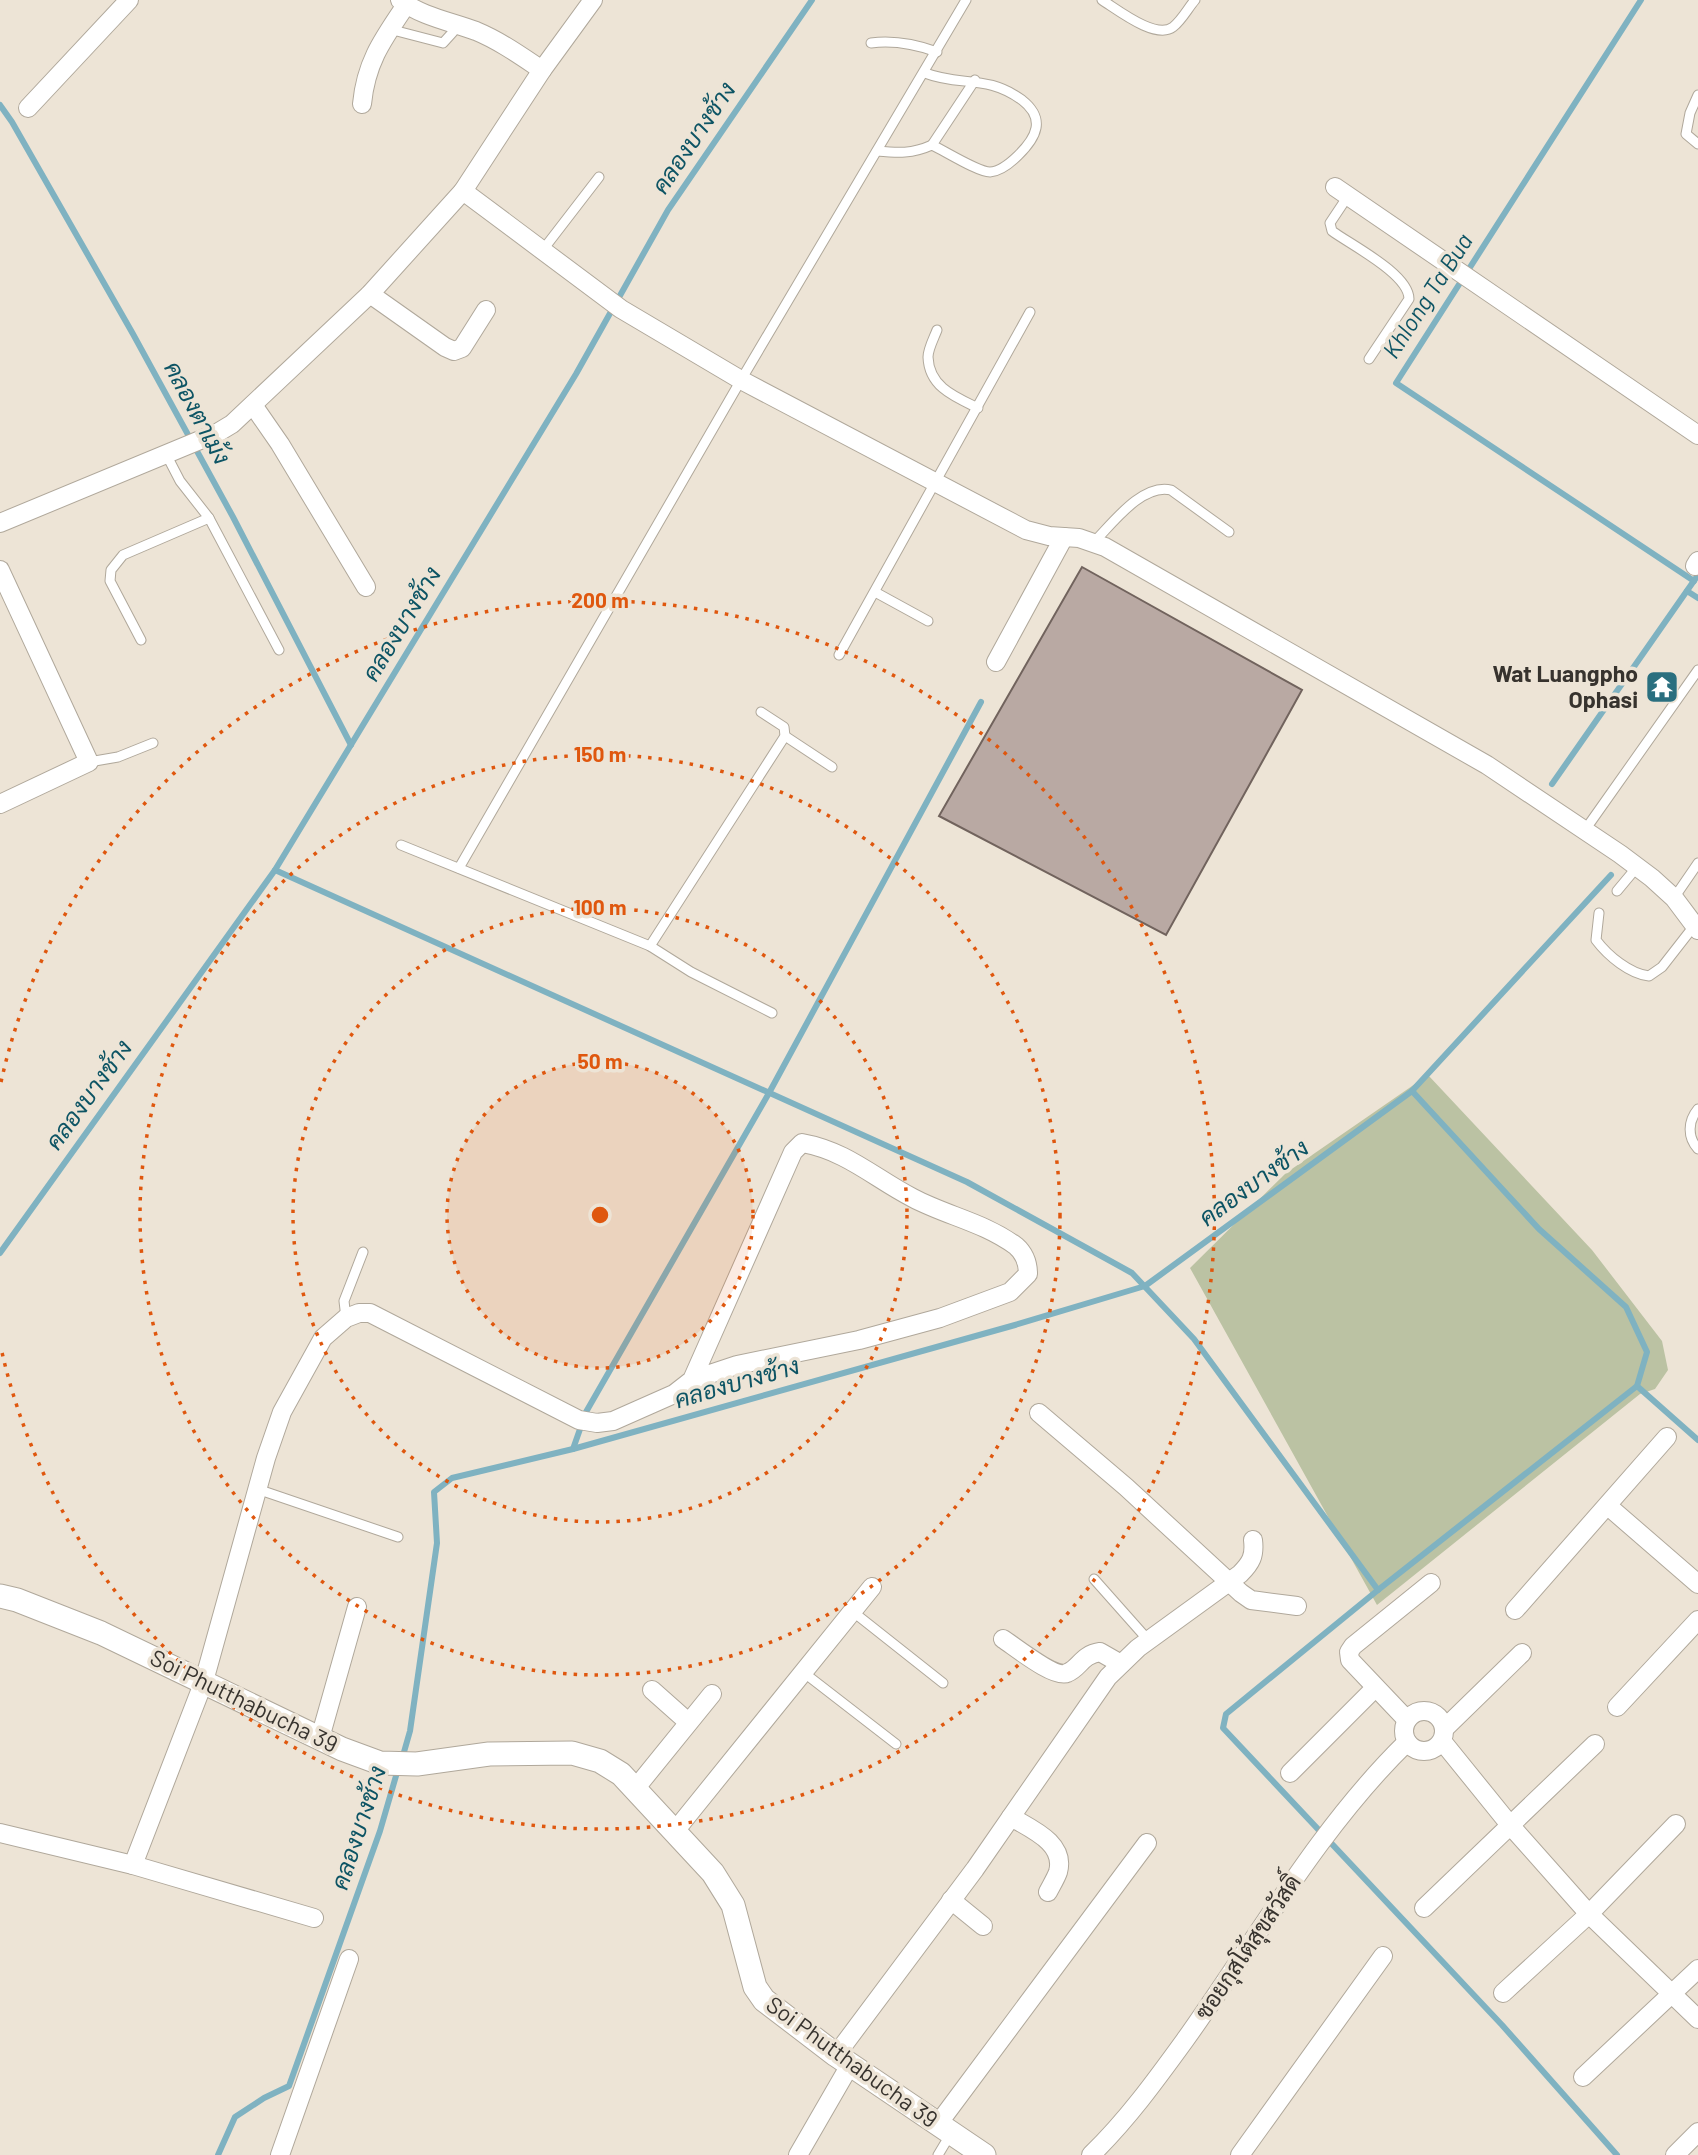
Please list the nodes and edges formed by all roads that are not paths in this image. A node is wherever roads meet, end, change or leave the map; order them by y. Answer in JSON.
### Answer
{"nodes":[{"id":1,"x":129,"y":0,"type":"edge"},
{"id":2,"x":593,"y":0,"type":"edge"},
{"id":3,"x":966,"y":0,"type":"edge"},
{"id":4,"x":1102,"y":0,"type":"edge"},
{"id":5,"x":1195,"y":0,"type":"edge"},
{"id":6,"x":403,"y":2,"type":"edge"},
{"id":7,"x":453,"y":24,"type":"junction"},
{"id":8,"x":389,"y":30,"type":"junction"},
{"id":9,"x":871,"y":43,"type":"dead end"},
{"id":10,"x":937,"y":51,"type":"junction"},
{"id":11,"x":542,"y":71,"type":"junction"},
{"id":12,"x":925,"y":73,"type":"junction"},
{"id":13,"x":975,"y":80,"type":"junction"},
{"id":14,"x":1698,"y":95,"type":"edge"},
{"id":15,"x":362,"y":104,"type":"dead end"},
{"id":16,"x":28,"y":107,"type":"dead end"},
{"id":17,"x":1698,"y":144,"type":"edge"},
{"id":18,"x":932,"y":145,"type":"junction"},
{"id":19,"x":877,"y":151,"type":"junction"},
{"id":20,"x":599,"y":177,"type":"dead end"},
{"id":21,"x":463,"y":191,"type":"junction"},
{"id":22,"x":1342,"y":192,"type":"joint"},
{"id":23,"x":542,"y":251,"type":"junction"},
{"id":24,"x":370,"y":295,"type":"junction"},
{"id":25,"x":486,"y":310,"type":"dead end"},
{"id":26,"x":1030,"y":312,"type":"dead end"},
{"id":27,"x":937,"y":330,"type":"dead end"},
{"id":28,"x":1369,"y":359,"type":"dead end"},
{"id":29,"x":741,"y":380,"type":"junction"},
{"id":30,"x":253,"y":405,"type":"junction"},
{"id":31,"x":978,"y":408,"type":"junction"},
{"id":32,"x":1698,"y":435,"type":"edge"},
{"id":33,"x":166,"y":454,"type":"junction"},
{"id":34,"x":936,"y":483,"type":"junction"},
{"id":35,"x":209,"y":518,"type":"junction"},
{"id":36,"x":0,"y":523,"type":"edge"},
{"id":37,"x":1229,"y":532,"type":"dead end"},
{"id":38,"x":1064,"y":537,"type":"junction"},
{"id":39,"x":1093,"y":542,"type":"junction"},
{"id":40,"x":0,"y":570,"type":"edge"},
{"id":41,"x":366,"y":587,"type":"dead end"},
{"id":42,"x":875,"y":592,"type":"junction"},
{"id":43,"x":928,"y":621,"type":"dead end"},
{"id":44,"x":141,"y":640,"type":"dead end"},
{"id":45,"x":279,"y":650,"type":"dead end"},
{"id":46,"x":839,"y":655,"type":"dead end"},
{"id":47,"x":996,"y":662,"type":"dead end"},
{"id":48,"x":1698,"y":670,"type":"edge"},
{"id":49,"x":761,"y":712,"type":"dead end"},
{"id":50,"x":785,"y":736,"type":"junction"},
{"id":51,"x":153,"y":744,"type":"dead end"},
{"id":52,"x":89,"y":762,"type":"junction"},
{"id":53,"x":832,"y":767,"type":"dead end"},
{"id":54,"x":0,"y":804,"type":"edge"},
{"id":55,"x":1585,"y":830,"type":"junction"},
{"id":56,"x":401,"y":845,"type":"dead end"},
{"id":57,"x":1698,"y":863,"type":"edge"},
{"id":58,"x":1637,"y":867,"type":"junction"},
{"id":59,"x":459,"y":868,"type":"junction"},
{"id":60,"x":1617,"y":891,"type":"dead end"},
{"id":61,"x":1674,"y":898,"type":"junction"},
{"id":62,"x":1599,"y":913,"type":"dead end"},
{"id":63,"x":1696,"y":928,"type":"edge"},
{"id":64,"x":650,"y":946,"type":"junction"},
{"id":65,"x":772,"y":1013,"type":"dead end"},
{"id":66,"x":1698,"y":1109,"type":"edge"},
{"id":67,"x":1698,"y":1149,"type":"edge"},
{"id":68,"x":363,"y":1252,"type":"dead end"},
{"id":69,"x":346,"y":1318,"type":"junction"},
{"id":70,"x":692,"y":1380,"type":"junction"},
{"id":71,"x":1039,"y":1413,"type":"dead end"},
{"id":72,"x":1667,"y":1437,"type":"dead end"},
{"id":73,"x":257,"y":1489,"type":"junction"},
{"id":74,"x":1608,"y":1506,"type":"junction"},
{"id":75,"x":398,"y":1537,"type":"dead end"},
{"id":76,"x":1252,"y":1540,"type":"dead end"},
{"id":77,"x":1698,"y":1558,"type":"edge"},
{"id":78,"x":1692,"y":1578,"type":"edge"},
{"id":79,"x":1094,"y":1579,"type":"dead end"},
{"id":80,"x":1228,"y":1582,"type":"junction"},
{"id":81,"x":1431,"y":1583,"type":"dead end"},
{"id":82,"x":872,"y":1587,"type":"dead end"},
{"id":83,"x":0,"y":1596,"type":"edge"},
{"id":84,"x":1297,"y":1606,"type":"dead end"},
{"id":85,"x":357,"y":1607,"type":"dead end"},
{"id":86,"x":1515,"y":1610,"type":"dead end"},
{"id":87,"x":852,"y":1611,"type":"junction"},
{"id":88,"x":1698,"y":1620,"type":"edge"},
{"id":89,"x":1003,"y":1639,"type":"dead end"},
{"id":90,"x":1149,"y":1641,"type":"junction"},
{"id":91,"x":1522,"y":1653,"type":"dead end"},
{"id":92,"x":1121,"y":1664,"type":"junction"},
{"id":93,"x":803,"y":1672,"type":"junction"},
{"id":94,"x":204,"y":1681,"type":"junction"},
{"id":95,"x":943,"y":1684,"type":"dead end"},
{"id":96,"x":1375,"y":1688,"type":"junction"},
{"id":97,"x":652,"y":1690,"type":"dead end"},
{"id":98,"x":712,"y":1694,"type":"dead end"},
{"id":99,"x":1617,"y":1707,"type":"dead end"},
{"id":100,"x":1407,"y":1720,"type":"junction"},
{"id":101,"x":688,"y":1722,"type":"junction"},
{"id":102,"x":1444,"y":1734,"type":"junction"},
{"id":103,"x":320,"y":1738,"type":"junction"},
{"id":104,"x":1407,"y":1741,"type":"junction"},
{"id":105,"x":896,"y":1744,"type":"dead end"},
{"id":106,"x":1595,"y":1744,"type":"dead end"},
{"id":107,"x":1290,"y":1773,"type":"dead end"},
{"id":108,"x":635,"y":1789,"type":"junction"},
{"id":109,"x":1011,"y":1817,"type":"junction"},
{"id":110,"x":1510,"y":1825,"type":"junction"},
{"id":111,"x":1676,"y":1825,"type":"dead end"},
{"id":112,"x":675,"y":1831,"type":"junction"},
{"id":113,"x":0,"y":1833,"type":"edge"},
{"id":114,"x":1147,"y":1843,"type":"dead end"},
{"id":115,"x":133,"y":1865,"type":"junction"},
{"id":116,"x":1048,"y":1892,"type":"dead end"},
{"id":117,"x":951,"y":1900,"type":"junction"},
{"id":118,"x":1424,"y":1908,"type":"dead end"},
{"id":119,"x":1589,"y":1914,"type":"junction"},
{"id":120,"x":314,"y":1918,"type":"dead end"},
{"id":121,"x":983,"y":1926,"type":"dead end"},
{"id":122,"x":1383,"y":1956,"type":"dead end"},
{"id":123,"x":349,"y":1959,"type":"dead end"},
{"id":124,"x":1698,"y":1969,"type":"edge"},
{"id":125,"x":1503,"y":1993,"type":"dead end"},
{"id":126,"x":1671,"y":1995,"type":"junction"},
{"id":127,"x":1698,"y":2019,"type":"edge"},
{"id":128,"x":844,"y":2060,"type":"junction"},
{"id":129,"x":1583,"y":2077,"type":"dead end"},
{"id":130,"x":944,"y":2129,"type":"junction"},
{"id":131,"x":1698,"y":2132,"type":"edge"},
{"id":132,"x":280,"y":2155,"type":"edge"},
{"id":133,"x":798,"y":2155,"type":"edge"},
{"id":134,"x":938,"y":2155,"type":"edge"},
{"id":135,"x":984,"y":2155,"type":"edge"},
{"id":136,"x":1091,"y":2155,"type":"edge"},
{"id":137,"x":1240,"y":2155,"type":"edge"},
{"id":138,"x":1675,"y":2155,"type":"edge"}],
"edges":[{"from":1,"to":16,"type":"street"},
{"from":2,"to":11,"type":"street"},
{"from":3,"to":10,"type":"lane"},
{"from":4,"to":5,"type":"lane"},
{"from":6,"to":7,"type":"street"},
{"from":6,"to":8,"type":"street"},
{"from":7,"to":8,"type":"lane"},
{"from":7,"to":11,"type":"street"},
{"from":8,"to":15,"type":"street"},
{"from":9,"to":10,"type":"lane"},
{"from":10,"to":12,"type":"lane"},
{"from":11,"to":21,"type":"street"},
{"from":12,"to":13,"type":"lane"},
{"from":12,"to":19,"type":"lane"},
{"from":13,"to":18,"type":"lane"},
{"from":13,"to":18,"type":"lane"},
{"from":14,"to":17,"type":"lane"},
{"from":18,"to":19,"type":"lane"},
{"from":19,"to":29,"type":"lane"},
{"from":20,"to":23,"type":"lane"},
{"from":21,"to":23,"type":"street"},
{"from":21,"to":24,"type":"street"},
{"from":22,"to":28,"type":"lane"},
{"from":22,"to":32,"type":"street"},
{"from":23,"to":29,"type":"street"},
{"from":24,"to":25,"type":"street"},
{"from":24,"to":30,"type":"street"},
{"from":26,"to":31,"type":"lane"},
{"from":27,"to":31,"type":"lane"},
{"from":29,"to":34,"type":"street"},
{"from":29,"to":59,"type":"lane"},
{"from":30,"to":33,"type":"street"},
{"from":30,"to":41,"type":"street"},
{"from":31,"to":34,"type":"lane"},
{"from":33,"to":35,"type":"lane"},
{"from":33,"to":36,"type":"street"},
{"from":34,"to":38,"type":"street"},
{"from":34,"to":42,"type":"lane"},
{"from":35,"to":44,"type":"lane"},
{"from":35,"to":45,"type":"lane"},
{"from":37,"to":39,"type":"lane"},
{"from":38,"to":39,"type":"street"},
{"from":38,"to":47,"type":"street"},
{"from":39,"to":55,"type":"street"},
{"from":40,"to":52,"type":"street"},
{"from":42,"to":43,"type":"lane"},
{"from":42,"to":46,"type":"lane"},
{"from":48,"to":55,"type":"lane"},
{"from":49,"to":50,"type":"lane"},
{"from":50,"to":53,"type":"lane"},
{"from":50,"to":64,"type":"lane"},
{"from":51,"to":52,"type":"lane"},
{"from":52,"to":54,"type":"street"},
{"from":55,"to":58,"type":"street"},
{"from":56,"to":59,"type":"lane"},
{"from":57,"to":61,"type":"lane"},
{"from":58,"to":60,"type":"lane"},
{"from":58,"to":61,"type":"street"},
{"from":59,"to":64,"type":"lane"},
{"from":61,"to":63,"type":"street"},
{"from":62,"to":63,"type":"lane"},
{"from":64,"to":65,"type":"lane"},
{"from":66,"to":67,"type":"lane"},
{"from":68,"to":69,"type":"lane"},
{"from":69,"to":70,"type":"street"},
{"from":69,"to":73,"type":"street"},
{"from":70,"to":70,"type":"street"},
{"from":71,"to":80,"type":"street"},
{"from":72,"to":74,"type":"street"},
{"from":73,"to":75,"type":"lane"},
{"from":73,"to":94,"type":"street"},
{"from":74,"to":78,"type":"street"},
{"from":74,"to":86,"type":"street"},
{"from":76,"to":80,"type":"street"},
{"from":77,"to":78,"type":"street"},
{"from":79,"to":90,"type":"lane"},
{"from":80,"to":84,"type":"street"},
{"from":80,"to":90,"type":"street"},
{"from":81,"to":96,"type":"street"},
{"from":82,"to":87,"type":"street"},
{"from":83,"to":94,"type":"street","name":"Soi Phutthabucha 39"},
{"from":85,"to":103,"type":"street"},
{"from":87,"to":93,"type":"street"},
{"from":87,"to":95,"type":"lane"},
{"from":88,"to":99,"type":"street"},
{"from":89,"to":92,"type":"street"},
{"from":90,"to":92,"type":"street"},
{"from":91,"to":102,"type":"street"},
{"from":92,"to":109,"type":"street"},
{"from":93,"to":105,"type":"lane"},
{"from":93,"to":112,"type":"street"},
{"from":94,"to":103,"type":"street","name":"Soi Phutthabucha 39"},
{"from":94,"to":115,"type":"street"},
{"from":96,"to":100,"type":"street"},
{"from":96,"to":107,"type":"street"},
{"from":97,"to":101,"type":"street"},
{"from":98,"to":101,"type":"street"},
{"from":100,"to":102,"type":"street"},
{"from":100,"to":104,"type":"street"},
{"from":101,"to":108,"type":"street"},
{"from":102,"to":104,"type":"street"},
{"from":102,"to":110,"type":"street"},
{"from":103,"to":108,"type":"street","name":"Soi Phutthabucha 39"},
{"from":104,"to":136,"type":"street","name":"ซอยกุสโต้สุขสวัสดิ์"},
{"from":106,"to":110,"type":"street"},
{"from":108,"to":112,"type":"street","name":"Soi Phutthabucha 39"},
{"from":109,"to":116,"type":"street"},
{"from":109,"to":117,"type":"street"},
{"from":110,"to":118,"type":"street"},
{"from":110,"to":119,"type":"street"},
{"from":111,"to":119,"type":"street"},
{"from":112,"to":128,"type":"street","name":"Soi Phutthabucha 39"},
{"from":113,"to":115,"type":"street"},
{"from":114,"to":130,"type":"street"},
{"from":115,"to":120,"type":"street"},
{"from":117,"to":121,"type":"street"},
{"from":117,"to":128,"type":"street"},
{"from":119,"to":125,"type":"street"},
{"from":119,"to":126,"type":"street"},
{"from":122,"to":137,"type":"street"},
{"from":123,"to":132,"type":"street"},
{"from":124,"to":126,"type":"street"},
{"from":126,"to":127,"type":"street"},
{"from":126,"to":129,"type":"street"},
{"from":128,"to":130,"type":"street","name":"Soi Phutthabucha 39"},
{"from":128,"to":133,"type":"street"},
{"from":130,"to":134,"type":"lane"},
{"from":130,"to":135,"type":"street","name":"Soi Phutthabucha 39"},
{"from":131,"to":138,"type":"street"}]}
